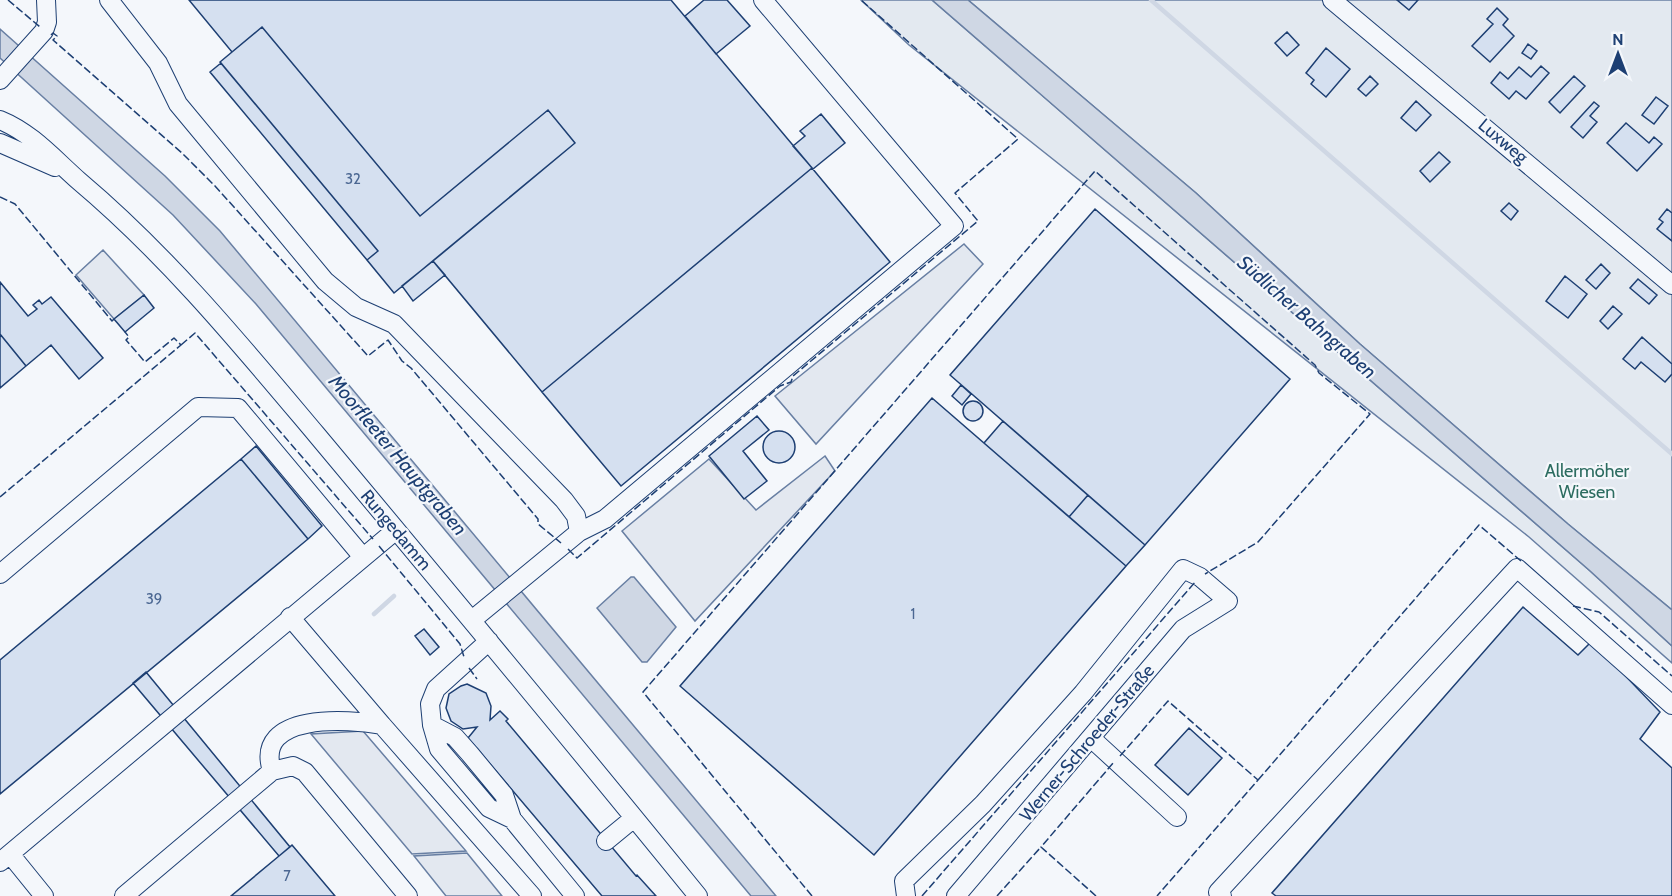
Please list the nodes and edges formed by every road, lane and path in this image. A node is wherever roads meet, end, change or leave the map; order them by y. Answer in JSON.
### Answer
{"nodes":[{"id":1,"x":46,"y":0,"type":"edge"},
{"id":2,"x":109,"y":0,"type":"edge"},
{"id":3,"x":763,"y":0,"type":"edge"},
{"id":4,"x":1332,"y":0,"type":"edge"},
{"id":5,"x":5,"y":75,"type":"edge"},
{"id":6,"x":0,"y":120,"type":"edge"},
{"id":7,"x":0,"y":143,"type":"edge"},
{"id":8,"x":77,"y":179,"type":"junction"},
{"id":9,"x":1672,"y":285,"type":"edge"},
{"id":10,"x":396,"y":530,"type":"junction"},
{"id":11,"x":579,"y":532,"type":"junction"},
{"id":12,"x":362,"y":556,"type":"junction"},
{"id":13,"x":0,"y":574,"type":"edge"},
{"id":14,"x":290,"y":617,"type":"junction"},
{"id":15,"x":472,"y":620,"type":"junction"},
{"id":16,"x":489,"y":641,"type":"junction"},
{"id":17,"x":1672,"y":705,"type":"edge"},
{"id":18,"x":382,"y":725,"type":"junction"},
{"id":19,"x":1091,"y":738,"type":"junction"},
{"id":20,"x":272,"y":771,"type":"junction"},
{"id":21,"x":1177,"y":817,"type":"dead end"},
{"id":22,"x":634,"y":818,"type":"junction"},
{"id":23,"x":606,"y":841,"type":"dead end"},
{"id":24,"x":5,"y":858,"type":"edge"},
{"id":25,"x":44,"y":896,"type":"edge"},
{"id":26,"x":124,"y":896,"type":"edge"},
{"id":27,"x":408,"y":896,"type":"edge"},
{"id":28,"x":532,"y":896,"type":"edge"},
{"id":29,"x":575,"y":896,"type":"edge"},
{"id":30,"x":698,"y":896,"type":"edge"},
{"id":31,"x":906,"y":896,"type":"edge"},
{"id":32,"x":956,"y":896,"type":"edge"},
{"id":33,"x":1222,"y":896,"type":"edge"}],
"edges":[{"from":1,"to":5,"type":"street"},
{"from":2,"to":11,"type":"street"},
{"from":3,"to":11,"type":"street"},
{"from":4,"to":9,"type":"street","name":"Luxweg"},
{"from":6,"to":8,"type":"street","name":"Rungedamm"},
{"from":7,"to":8,"type":"street","name":"Rungedamm"},
{"from":8,"to":10,"type":"street","name":"Rungedamm"},
{"from":10,"to":12,"type":"street"},
{"from":10,"to":15,"type":"street","name":"Rungedamm"},
{"from":11,"to":15,"type":"street"},
{"from":12,"to":13,"type":"street"},
{"from":12,"to":14,"type":"street"},
{"from":14,"to":18,"type":"street"},
{"from":14,"to":24,"type":"street"},
{"from":15,"to":16,"type":"street","name":"Rungedamm"},
{"from":16,"to":22,"type":"street","name":"Rungedamm"},
{"from":16,"to":29,"type":"street"},
{"from":17,"to":33,"type":"street"},
{"from":18,"to":20,"type":"street"},
{"from":18,"to":28,"type":"street"},
{"from":19,"to":21,"type":"street"},
{"from":19,"to":31,"type":"street","name":"Werner-Schroeder-Straße"},
{"from":19,"to":32,"type":"street","name":"Werner-Schroeder-Straße"},
{"from":20,"to":26,"type":"street"},
{"from":20,"to":27,"type":"street"},
{"from":22,"to":23,"type":"street"},
{"from":22,"to":30,"type":"street","name":"Rungedamm"},
{"from":24,"to":25,"type":"street"}]}
